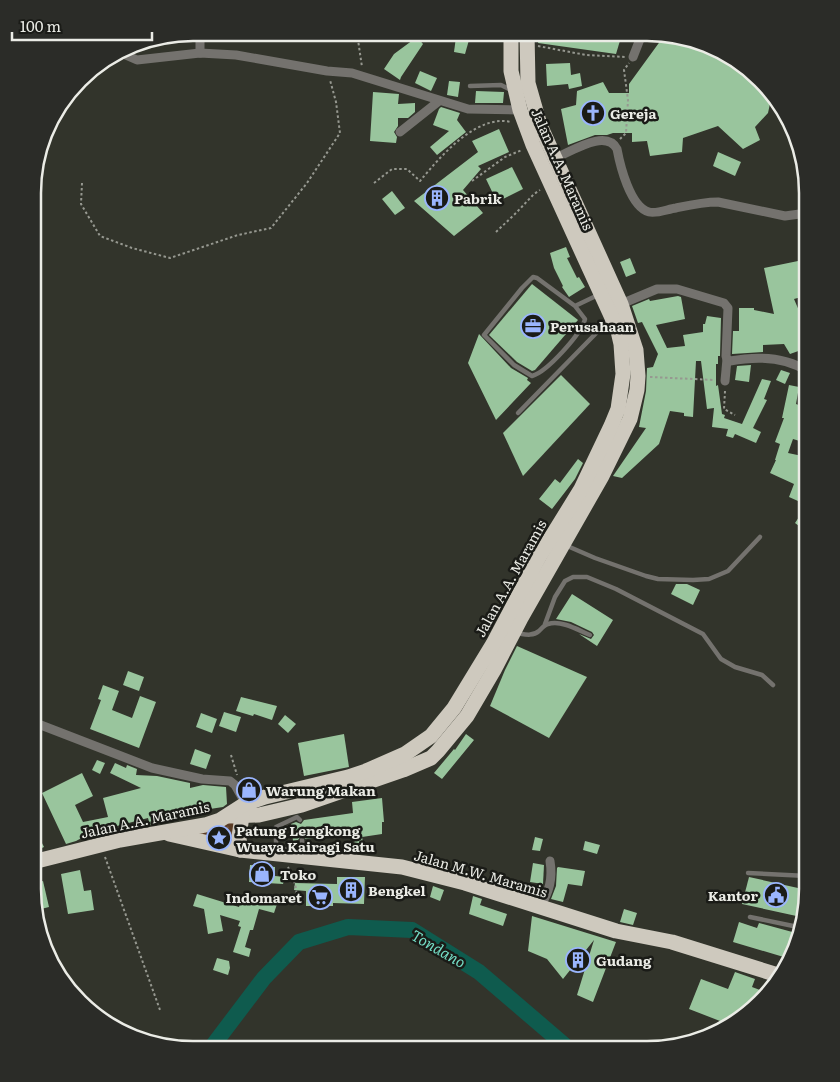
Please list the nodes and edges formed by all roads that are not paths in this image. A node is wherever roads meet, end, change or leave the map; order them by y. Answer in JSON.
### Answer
{"nodes":[{"id":1,"x":511,"y":41,"type":"edge"},
{"id":2,"x":526,"y":41,"type":"edge"},
{"id":3,"x":639,"y":41,"type":"edge"},
{"id":4,"x":200,"y":42,"type":"edge"},
{"id":5,"x":200,"y":52,"type":"junction"},
{"id":6,"x":128,"y":56,"type":"edge"},
{"id":7,"x":633,"y":57,"type":"road end"},
{"id":8,"x":470,"y":86,"type":"dead end"},
{"id":9,"x":515,"y":91,"type":"junction"},
{"id":10,"x":439,"y":101,"type":"junction"},
{"id":11,"x":520,"y":110,"type":"junction"},
{"id":12,"x":400,"y":132,"type":"dead end"},
{"id":13,"x":555,"y":158,"type":"junction"},
{"id":14,"x":799,"y":214,"type":"edge"},
{"id":15,"x":601,"y":293,"type":"junction"},
{"id":16,"x":621,"y":304,"type":"junction"},
{"id":17,"x":576,"y":306,"type":"junction"},
{"id":18,"x":612,"y":318,"type":"junction"},
{"id":19,"x":728,"y":360,"type":"junction"},
{"id":20,"x":799,"y":367,"type":"edge"},
{"id":21,"x":725,"y":381,"type":"road end"},
{"id":22,"x":518,"y":413,"type":"dead end"},
{"id":23,"x":760,"y":537,"type":"dead end"},
{"id":24,"x":563,"y":544,"type":"junction"},
{"id":25,"x":545,"y":624,"type":"junction"},
{"id":26,"x":514,"y":633,"type":"junction"},
{"id":27,"x":590,"y":635,"type":"dead end"},
{"id":28,"x":499,"y":648,"type":"junction"},
{"id":29,"x":773,"y":685,"type":"dead end"},
{"id":30,"x":41,"y":725,"type":"edge"},
{"id":31,"x":239,"y":812,"type":"junction"},
{"id":32,"x":300,"y":820,"type":"dead end"},
{"id":33,"x":165,"y":833,"type":"junction"},
{"id":34,"x":302,"y":840,"type":"dead end"},
{"id":35,"x":240,"y":850,"type":"junction"},
{"id":36,"x":281,"y":854,"type":"junction"},
{"id":37,"x":304,"y":856,"type":"junction"},
{"id":38,"x":41,"y":860,"type":"edge"},
{"id":39,"x":550,"y":861,"type":"dead end"},
{"id":40,"x":748,"y":873,"type":"dead end"},
{"id":41,"x":798,"y":876,"type":"edge"},
{"id":42,"x":540,"y":908,"type":"junction"},
{"id":43,"x":750,"y":917,"type":"dead end"},
{"id":44,"x":794,"y":926,"type":"edge"},
{"id":45,"x":772,"y":973,"type":"edge"}],
"edges":[{"from":1,"to":9,"type":"highway","name":"Jalan A.A. Maramis"},
{"from":2,"to":13,"type":"highway"},
{"from":3,"to":7,"type":"street"},
{"from":4,"to":5,"type":"street"},
{"from":5,"to":6,"type":"street"},
{"from":5,"to":10,"type":"street"},
{"from":8,"to":9,"type":"lane"},
{"from":9,"to":11,"type":"highway","name":"Jalan A.A. Maramis"},
{"from":10,"to":11,"type":"street"},
{"from":10,"to":12,"type":"street"},
{"from":11,"to":15,"type":"highway","name":"Jalan A.A. Maramis"},
{"from":13,"to":14,"type":"street"},
{"from":13,"to":16,"type":"highway"},
{"from":15,"to":17,"type":"lane"},
{"from":15,"to":18,"type":"highway","name":"Jalan A.A. Maramis"},
{"from":16,"to":19,"type":"street"},
{"from":16,"to":24,"type":"highway"},
{"from":17,"to":17,"type":"lane"},
{"from":18,"to":22,"type":"lane"},
{"from":18,"to":28,"type":"highway","name":"Jalan A.A. Maramis"},
{"from":19,"to":20,"type":"street"},
{"from":19,"to":21,"type":"street"},
{"from":23,"to":24,"type":"lane"},
{"from":24,"to":26,"type":"highway"},
{"from":25,"to":26,"type":"lane"},
{"from":25,"to":27,"type":"lane"},
{"from":25,"to":29,"type":"lane"},
{"from":26,"to":28,"type":"highway"},
{"from":28,"to":31,"type":"highway","name":"Jalan A.A. Maramis"},
{"from":28,"to":31,"type":"highway"},
{"from":30,"to":31,"type":"street"},
{"from":31,"to":33,"type":"highway","name":"Jalan A.A. Maramis"},
{"from":31,"to":35,"type":"highway"},
{"from":32,"to":36,"type":"lane"},
{"from":33,"to":35,"type":"highway","name":"Jalan M.W. Maramis"},
{"from":33,"to":38,"type":"highway","name":"Jalan A.A. Maramis"},
{"from":34,"to":37,"type":"lane"},
{"from":35,"to":36,"type":"highway","name":"Jalan M.W. Maramis"},
{"from":36,"to":37,"type":"highway","name":"Jalan M.W. Maramis"},
{"from":37,"to":42,"type":"highway","name":"Jalan M.W. Maramis"},
{"from":39,"to":42,"type":"street"},
{"from":40,"to":41,"type":"lane"},
{"from":42,"to":45,"type":"highway","name":"Jalan M.W. Maramis"},
{"from":43,"to":44,"type":"lane"}]}
